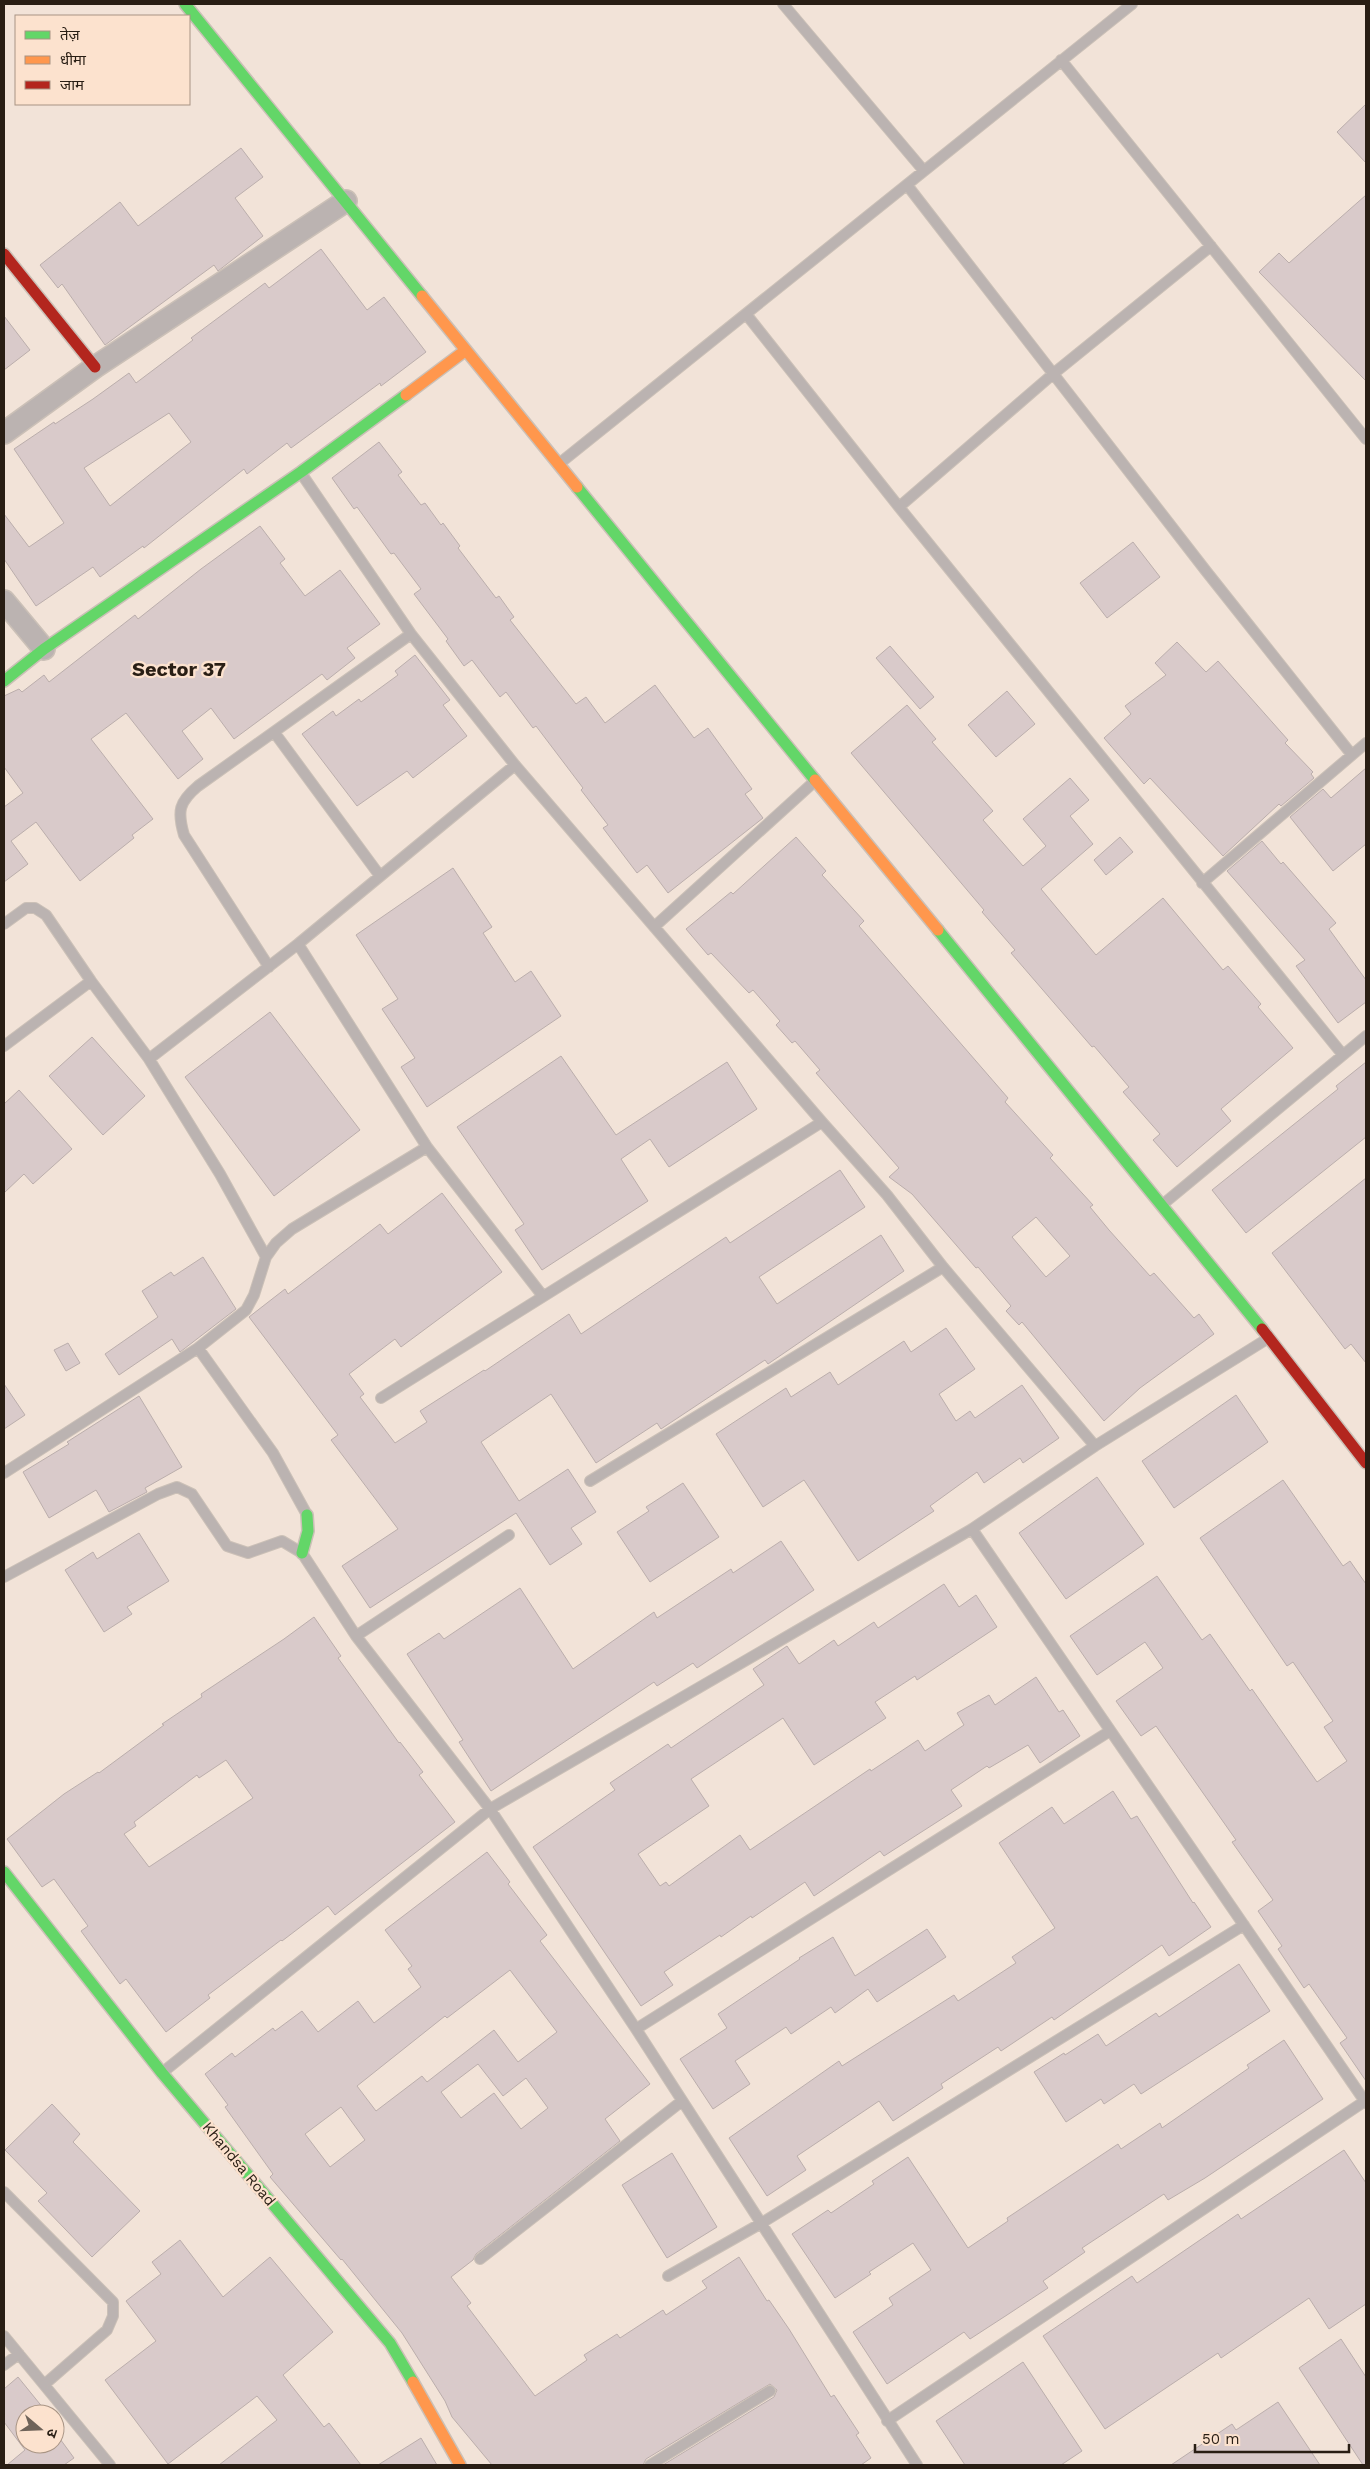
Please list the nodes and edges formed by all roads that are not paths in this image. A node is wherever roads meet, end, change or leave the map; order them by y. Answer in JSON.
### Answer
{"nodes":[{"id":1,"x":186,"y":4,"type":"edge"},
{"id":2,"x":783,"y":4,"type":"edge"},
{"id":3,"x":1132,"y":4,"type":"edge"},
{"id":4,"x":1061,"y":60,"type":"junction"},
{"id":5,"x":924,"y":171,"type":"junction"},
{"id":6,"x":907,"y":185,"type":"junction"},
{"id":7,"x":346,"y":202,"type":"junction"},
{"id":8,"x":1211,"y":246,"type":"junction"},
{"id":9,"x":4,"y":254,"type":"edge"},
{"id":10,"x":746,"y":314,"type":"junction"},
{"id":11,"x":466,"y":350,"type":"junction"},
{"id":12,"x":95,"y":368,"type":"junction"},
{"id":13,"x":1053,"y":374,"type":"junction"},
{"id":14,"x":4,"y":432,"type":"edge"},
{"id":15,"x":1366,"y":439,"type":"edge"},
{"id":16,"x":559,"y":464,"type":"junction"},
{"id":17,"x":301,"y":472,"type":"junction"},
{"id":18,"x":898,"y":507,"type":"junction"},
{"id":19,"x":4,"y":601,"type":"edge"},
{"id":20,"x":411,"y":634,"type":"junction"},
{"id":21,"x":44,"y":649,"type":"junction"},
{"id":22,"x":4,"y":681,"type":"edge"},
{"id":23,"x":274,"y":732,"type":"junction"},
{"id":24,"x":1366,"y":743,"type":"edge"},
{"id":25,"x":1352,"y":755,"type":"junction"},
{"id":26,"x":515,"y":765,"type":"junction"},
{"id":27,"x":816,"y":780,"type":"junction"},
{"id":28,"x":380,"y":876,"type":"junction"},
{"id":29,"x":1202,"y":883,"type":"junction"},
{"id":30,"x":4,"y":924,"type":"edge"},
{"id":31,"x":654,"y":927,"type":"junction"},
{"id":32,"x":298,"y":944,"type":"junction"},
{"id":33,"x":269,"y":967,"type":"junction"},
{"id":34,"x":91,"y":981,"type":"junction"},
{"id":35,"x":1366,"y":1036,"type":"edge"},
{"id":36,"x":4,"y":1046,"type":"edge"},
{"id":37,"x":1343,"y":1056,"type":"junction"},
{"id":38,"x":149,"y":1059,"type":"junction"},
{"id":39,"x":822,"y":1122,"type":"junction"},
{"id":40,"x":427,"y":1146,"type":"junction"},
{"id":41,"x":1162,"y":1206,"type":"junction"},
{"id":42,"x":266,"y":1257,"type":"junction"},
{"id":43,"x":944,"y":1267,"type":"junction"},
{"id":44,"x":542,"y":1295,"type":"junction"},
{"id":45,"x":1269,"y":1338,"type":"junction"},
{"id":46,"x":198,"y":1348,"type":"junction"},
{"id":47,"x":380,"y":1398,"type":"dead end"},
{"id":48,"x":1094,"y":1446,"type":"junction"},
{"id":49,"x":1366,"y":1462,"type":"edge"},
{"id":50,"x":4,"y":1473,"type":"edge"},
{"id":51,"x":590,"y":1481,"type":"dead end"},
{"id":52,"x":307,"y":1516,"type":"joint"},
{"id":53,"x":972,"y":1529,"type":"junction"},
{"id":54,"x":509,"y":1535,"type":"dead end"},
{"id":55,"x":302,"y":1553,"type":"junction"},
{"id":56,"x":4,"y":1578,"type":"edge"},
{"id":57,"x":356,"y":1636,"type":"junction"},
{"id":58,"x":1110,"y":1731,"type":"junction"},
{"id":59,"x":490,"y":1809,"type":"junction"},
{"id":60,"x":4,"y":1872,"type":"edge"},
{"id":61,"x":1244,"y":1925,"type":"junction"},
{"id":62,"x":636,"y":2029,"type":"junction"},
{"id":63,"x":162,"y":2073,"type":"junction"},
{"id":64,"x":682,"y":2101,"type":"junction"},
{"id":65,"x":1366,"y":2102,"type":"edge"},
{"id":66,"x":4,"y":2192,"type":"edge"},
{"id":67,"x":760,"y":2224,"type":"junction"},
{"id":68,"x":480,"y":2260,"type":"dead end"},
{"id":69,"x":668,"y":2276,"type":"dead end"},
{"id":70,"x":4,"y":2336,"type":"edge"},
{"id":71,"x":19,"y":2354,"type":"junction"},
{"id":72,"x":4,"y":2365,"type":"edge"},
{"id":73,"x":45,"y":2384,"type":"junction"},
{"id":74,"x":770,"y":2391,"type":"dead end"},
{"id":75,"x":887,"y":2421,"type":"junction"},
{"id":76,"x":110,"y":2465,"type":"edge"},
{"id":77,"x":460,"y":2465,"type":"edge"},
{"id":78,"x":650,"y":2465,"type":"edge"},
{"id":79,"x":917,"y":2465,"type":"edge"}],
"edges":[{"from":1,"to":7,"type":"street"},
{"from":2,"to":5,"type":"lane"},
{"from":3,"to":4,"type":"lane"},
{"from":4,"to":5,"type":"lane"},
{"from":4,"to":8,"type":"lane"},
{"from":5,"to":6,"type":"lane"},
{"from":6,"to":10,"type":"lane"},
{"from":6,"to":13,"type":"lane"},
{"from":7,"to":11,"type":"street"},
{"from":7,"to":12,"type":"street"},
{"from":8,"to":13,"type":"lane"},
{"from":8,"to":15,"type":"lane"},
{"from":9,"to":12,"type":"street"},
{"from":10,"to":16,"type":"lane"},
{"from":10,"to":18,"type":"lane"},
{"from":11,"to":16,"type":"street"},
{"from":11,"to":17,"type":"street"},
{"from":12,"to":14,"type":"street"},
{"from":13,"to":18,"type":"lane"},
{"from":13,"to":25,"type":"lane"},
{"from":16,"to":27,"type":"street"},
{"from":17,"to":20,"type":"lane"},
{"from":17,"to":21,"type":"street"},
{"from":18,"to":29,"type":"lane"},
{"from":19,"to":21,"type":"street"},
{"from":20,"to":23,"type":"lane"},
{"from":20,"to":26,"type":"lane"},
{"from":21,"to":22,"type":"street"},
{"from":23,"to":28,"type":"lane"},
{"from":23,"to":33,"type":"lane"},
{"from":24,"to":25,"type":"lane"},
{"from":25,"to":29,"type":"lane"},
{"from":26,"to":28,"type":"lane"},
{"from":26,"to":31,"type":"lane"},
{"from":27,"to":31,"type":"lane"},
{"from":27,"to":41,"type":"street"},
{"from":28,"to":32,"type":"lane"},
{"from":29,"to":37,"type":"lane"},
{"from":30,"to":34,"type":"lane"},
{"from":31,"to":39,"type":"lane"},
{"from":32,"to":33,"type":"lane"},
{"from":32,"to":40,"type":"lane"},
{"from":33,"to":38,"type":"lane"},
{"from":34,"to":36,"type":"lane"},
{"from":34,"to":38,"type":"lane"},
{"from":35,"to":37,"type":"lane"},
{"from":37,"to":41,"type":"lane"},
{"from":38,"to":42,"type":"lane"},
{"from":39,"to":43,"type":"lane"},
{"from":39,"to":44,"type":"lane"},
{"from":40,"to":42,"type":"lane"},
{"from":40,"to":44,"type":"lane"},
{"from":41,"to":45,"type":"street"},
{"from":42,"to":46,"type":"lane"},
{"from":43,"to":48,"type":"lane"},
{"from":43,"to":51,"type":"lane"},
{"from":44,"to":47,"type":"lane"},
{"from":45,"to":48,"type":"lane"},
{"from":45,"to":49,"type":"street"},
{"from":46,"to":50,"type":"lane"},
{"from":46,"to":52,"type":"lane"},
{"from":48,"to":53,"type":"lane"},
{"from":52,"to":55,"type":"street"},
{"from":53,"to":58,"type":"lane"},
{"from":53,"to":59,"type":"lane"},
{"from":54,"to":57,"type":"lane"},
{"from":55,"to":56,"type":"lane"},
{"from":55,"to":57,"type":"lane"},
{"from":57,"to":59,"type":"lane"},
{"from":58,"to":61,"type":"lane"},
{"from":58,"to":62,"type":"lane"},
{"from":59,"to":62,"type":"lane"},
{"from":59,"to":63,"type":"lane"},
{"from":60,"to":63,"type":"street","name":"Khandsa Road"},
{"from":61,"to":65,"type":"lane"},
{"from":61,"to":67,"type":"lane"},
{"from":62,"to":64,"type":"lane"},
{"from":63,"to":77,"type":"street","name":"Khandsa Road"},
{"from":64,"to":67,"type":"lane"},
{"from":64,"to":68,"type":"lane"},
{"from":65,"to":75,"type":"lane"},
{"from":66,"to":73,"type":"lane"},
{"from":67,"to":69,"type":"lane"},
{"from":67,"to":75,"type":"lane"},
{"from":70,"to":71,"type":"lane"},
{"from":71,"to":72,"type":"lane"},
{"from":71,"to":73,"type":"lane"},
{"from":73,"to":76,"type":"lane"},
{"from":74,"to":78,"type":"lane"},
{"from":75,"to":79,"type":"lane"}]}
